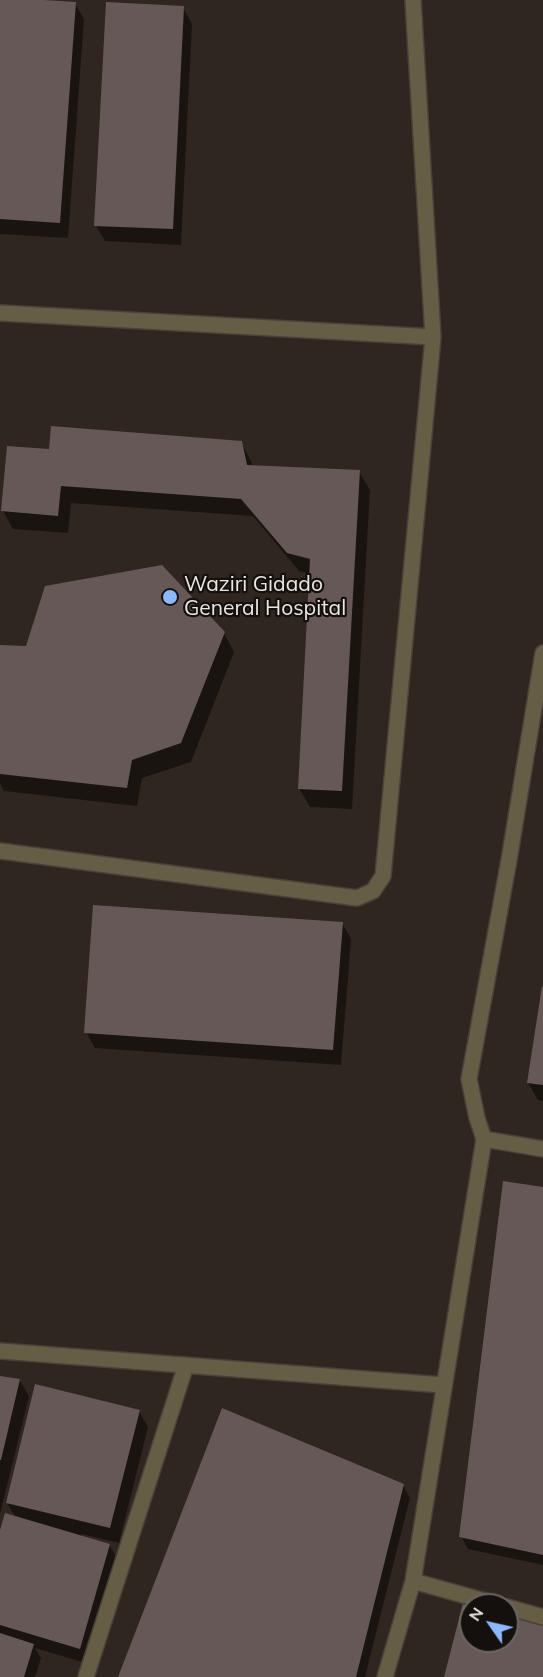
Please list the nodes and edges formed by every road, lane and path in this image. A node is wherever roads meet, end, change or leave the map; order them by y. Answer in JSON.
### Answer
{"nodes":[{"id":1,"x":413,"y":0,"type":"edge"},
{"id":2,"x":0,"y":313,"type":"edge"},
{"id":3,"x":433,"y":337,"type":"junction"},
{"id":4,"x":543,"y":653,"type":"edge"},
{"id":5,"x":0,"y":850,"type":"edge"},
{"id":6,"x":484,"y":1139,"type":"junction"},
{"id":7,"x":543,"y":1149,"type":"edge"},
{"id":8,"x":0,"y":1351,"type":"edge"},
{"id":9,"x":186,"y":1365,"type":"junction"},
{"id":10,"x":444,"y":1384,"type":"junction"},
{"id":11,"x":413,"y":1581,"type":"junction"},
{"id":12,"x":459,"y":1594,"type":"edge"},
{"id":13,"x":519,"y":1610,"type":"edge"},
{"id":14,"x":543,"y":1617,"type":"edge"},
{"id":15,"x":86,"y":1677,"type":"edge"},
{"id":16,"x":385,"y":1677,"type":"edge"}],
"edges":[{"from":1,"to":3,"type":"street"},
{"from":2,"to":3,"type":"street"},
{"from":3,"to":5,"type":"street"},
{"from":4,"to":6,"type":"street"},
{"from":6,"to":7,"type":"street"},
{"from":6,"to":10,"type":"street"},
{"from":8,"to":9,"type":"street"},
{"from":9,"to":10,"type":"street"},
{"from":9,"to":15,"type":"street"},
{"from":10,"to":11,"type":"street"},
{"from":11,"to":12,"type":"street"},
{"from":11,"to":16,"type":"street"},
{"from":13,"to":14,"type":"street"}]}
